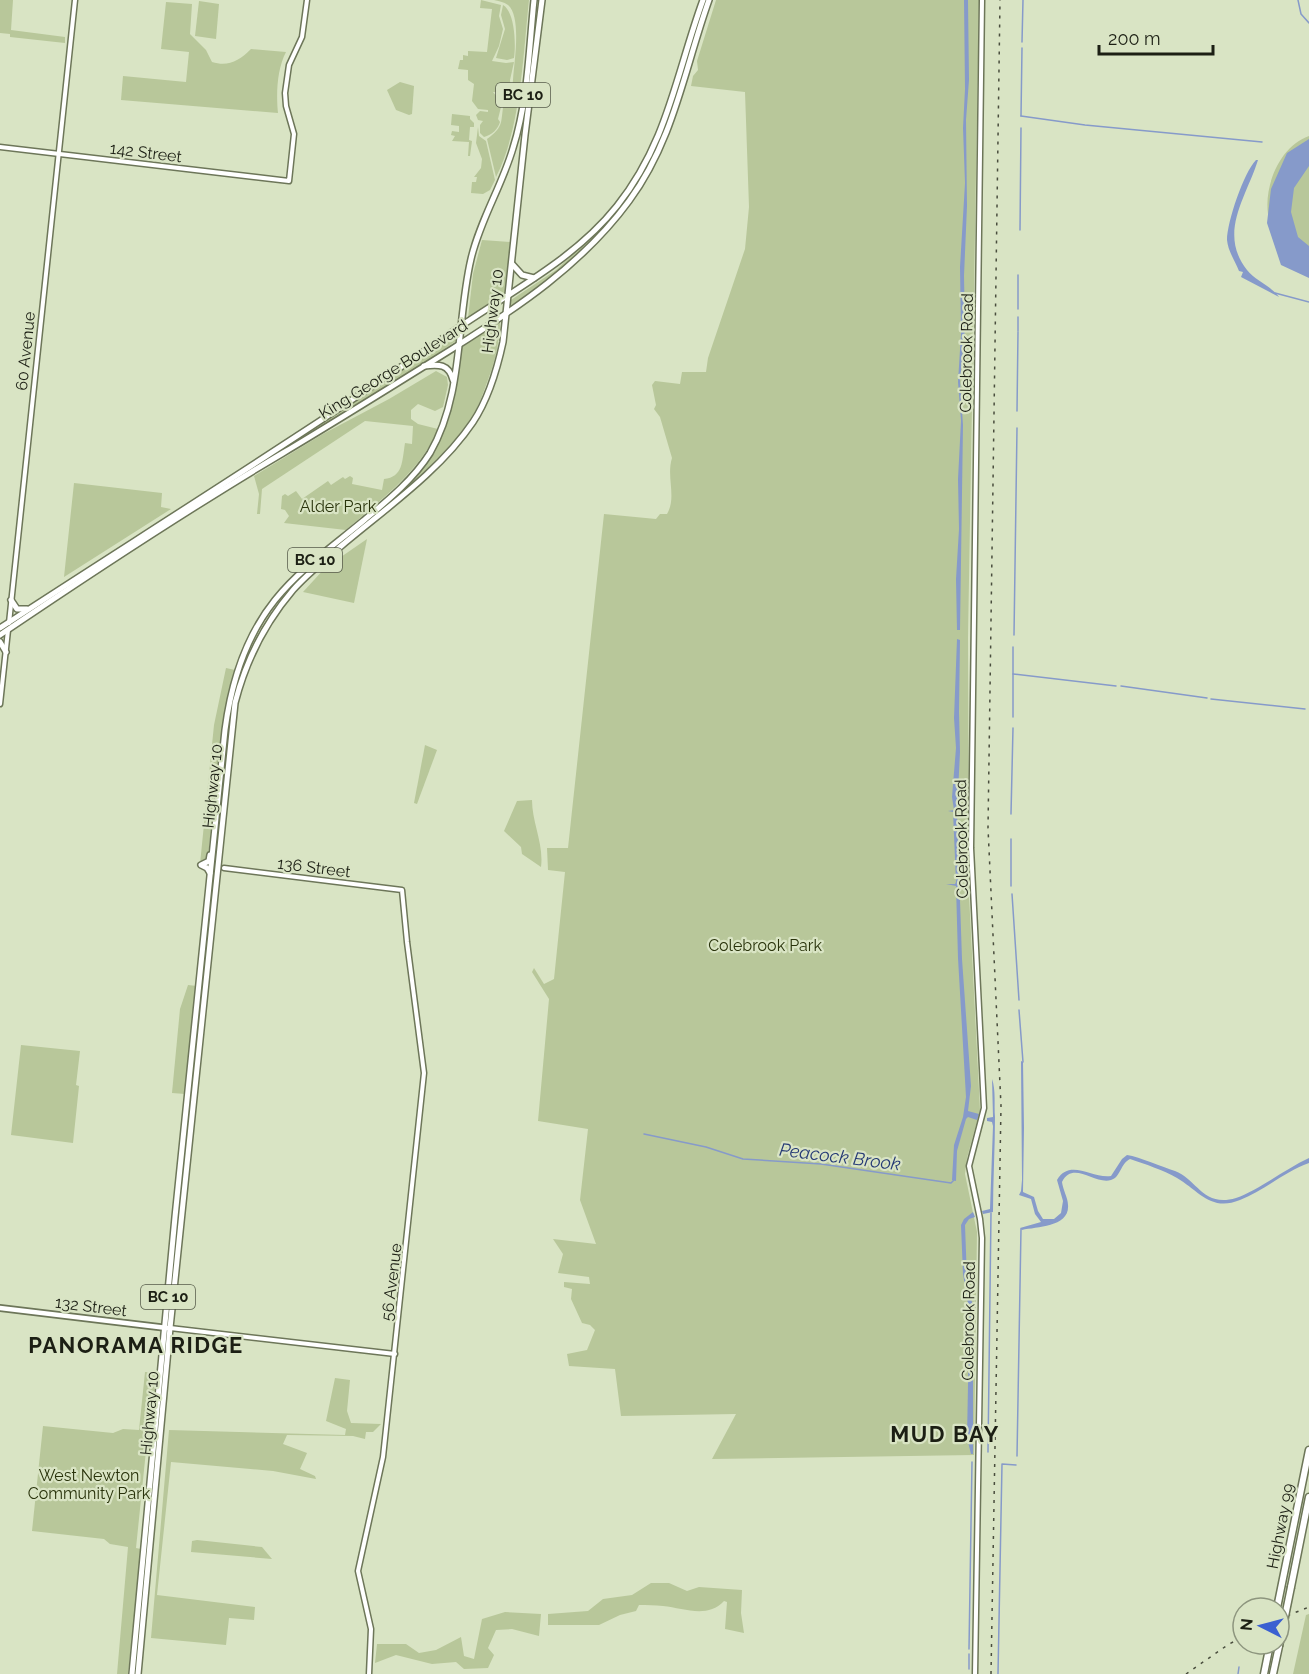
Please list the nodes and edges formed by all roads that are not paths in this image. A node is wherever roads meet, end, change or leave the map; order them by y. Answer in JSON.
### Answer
{"nodes":[{"id":1,"x":75,"y":0,"type":"edge"},
{"id":2,"x":307,"y":0,"type":"edge"},
{"id":3,"x":534,"y":0,"type":"edge"},
{"id":4,"x":542,"y":0,"type":"edge"},
{"id":5,"x":704,"y":0,"type":"edge"},
{"id":6,"x":709,"y":0,"type":"edge"},
{"id":7,"x":982,"y":0,"type":"edge"},
{"id":8,"x":0,"y":147,"type":"edge"},
{"id":9,"x":58,"y":154,"type":"junction"},
{"id":10,"x":512,"y":264,"type":"junction"},
{"id":11,"x":534,"y":278,"type":"junction"},
{"id":12,"x":508,"y":296,"type":"junction"},
{"id":13,"x":507,"y":313,"type":"junction"},
{"id":14,"x":461,"y":326,"type":"junction"},
{"id":15,"x":459,"y":344,"type":"junction"},
{"id":16,"x":424,"y":366,"type":"junction"},
{"id":17,"x":454,"y":387,"type":"junction"},
{"id":18,"x":11,"y":600,"type":"junction"},
{"id":19,"x":29,"y":609,"type":"junction"},
{"id":20,"x":9,"y":622,"type":"junction"},
{"id":21,"x":0,"y":628,"type":"edge"},
{"id":22,"x":8,"y":629,"type":"junction"},
{"id":23,"x":0,"y":635,"type":"edge"},
{"id":24,"x":0,"y":642,"type":"edge"},
{"id":25,"x":6,"y":652,"type":"junction"},
{"id":26,"x":0,"y":704,"type":"edge"},
{"id":27,"x":218,"y":803,"type":"junction"},
{"id":28,"x":218,"y":860,"type":"junction"},
{"id":29,"x":224,"y":868,"type":"junction"},
{"id":30,"x":211,"y":875,"type":"junction"},
{"id":31,"x":402,"y":890,"type":"joint"},
{"id":32,"x":211,"y":926,"type":"junction"},
{"id":33,"x":0,"y":1308,"type":"edge"},
{"id":34,"x":167,"y":1328,"type":"junction"},
{"id":35,"x":394,"y":1354,"type":"junction"},
{"id":36,"x":1309,"y":1450,"type":"edge"},
{"id":37,"x":1309,"y":1497,"type":"edge"},
{"id":38,"x":1280,"y":1596,"type":"edge"},
{"id":39,"x":1268,"y":1656,"type":"edge"},
{"id":40,"x":132,"y":1674,"type":"edge"},
{"id":41,"x":138,"y":1674,"type":"edge"},
{"id":42,"x":369,"y":1674,"type":"edge"},
{"id":43,"x":975,"y":1674,"type":"edge"},
{"id":44,"x":1264,"y":1674,"type":"edge"},
{"id":45,"x":1274,"y":1674,"type":"edge"}],
"edges":[{"from":1,"to":9,"type":"street","name":"60 Avenue"},
{"from":2,"to":9,"type":"street","name":"142 Street"},
{"from":3,"to":14,"type":"main road","name":"Highway 10","number":"BC 10"},
{"from":4,"to":10,"type":"main road","name":"Highway 10","number":"BC 10"},
{"from":5,"to":11,"type":"main road","name":"King George Boulevard"},
{"from":6,"to":13,"type":"main road","name":"King George Boulevard"},
{"from":7,"to":43,"type":"street","name":"Colebrook Road"},
{"from":8,"to":9,"type":"street","name":"142 Street"},
{"from":9,"to":18,"type":"street","name":"60 Avenue"},
{"from":10,"to":11,"type":"main road"},
{"from":10,"to":12,"type":"main road","name":"Highway 10","number":"BC 10"},
{"from":11,"to":12,"type":"main road","name":"King George Boulevard"},
{"from":12,"to":13,"type":"main road","name":"Highway 10","number":"BC 10"},
{"from":12,"to":14,"type":"main road","name":"King George Boulevard"},
{"from":13,"to":15,"type":"main road","name":"King George Boulevard"},
{"from":13,"to":28,"type":"main road","name":"Highway 10","number":"BC 10"},
{"from":14,"to":15,"type":"main road","name":"Highway 10","number":"BC 10"},
{"from":14,"to":19,"type":"main road","name":"King George Boulevard"},
{"from":15,"to":16,"type":"main road","name":"King George Boulevard"},
{"from":15,"to":17,"type":"main road","name":"Highway 10","number":"BC 10"},
{"from":16,"to":17,"type":"main road"},
{"from":16,"to":22,"type":"main road","name":"King George Boulevard"},
{"from":17,"to":27,"type":"main road","name":"Highway 10","number":"BC 10"},
{"from":18,"to":19,"type":"main road"},
{"from":18,"to":20,"type":"street","name":"60 Avenue"},
{"from":19,"to":20,"type":"main road","name":"King George Boulevard"},
{"from":20,"to":21,"type":"main road","name":"King George Boulevard"},
{"from":20,"to":22,"type":"street","name":"60 Avenue"},
{"from":22,"to":23,"type":"main road","name":"King George Boulevard"},
{"from":22,"to":25,"type":"street","name":"60 Avenue"},
{"from":24,"to":25,"type":"main road"},
{"from":25,"to":26,"type":"street","name":"60 Avenue"},
{"from":27,"to":30,"type":"main road","name":"Highway 10","number":"BC 10"},
{"from":27,"to":30,"type":"main road"},
{"from":28,"to":29,"type":"main road"},
{"from":28,"to":32,"type":"main road","name":"Highway 10","number":"BC 10"},
{"from":29,"to":31,"type":"street","name":"136 Street"},
{"from":29,"to":32,"type":"main road"},
{"from":30,"to":34,"type":"main road","name":"Highway 10","number":"BC 10"},
{"from":31,"to":35,"type":"street","name":"56 Avenue"},
{"from":32,"to":34,"type":"main road","name":"Highway 10","number":"BC 10"},
{"from":33,"to":34,"type":"main road","name":"132 Street"},
{"from":34,"to":35,"type":"street","name":"132 Street"},
{"from":34,"to":40,"type":"main road","name":"Highway 10","number":"BC 10"},
{"from":34,"to":41,"type":"main road","name":"Highway 10","number":"BC 10"},
{"from":35,"to":42,"type":"street","name":"56 Avenue"},
{"from":36,"to":38,"type":"highway","name":"Highway 99"},
{"from":37,"to":45,"type":"highway","name":"Highway 99","bridge":true},
{"from":39,"to":44,"type":"highway"}]}
